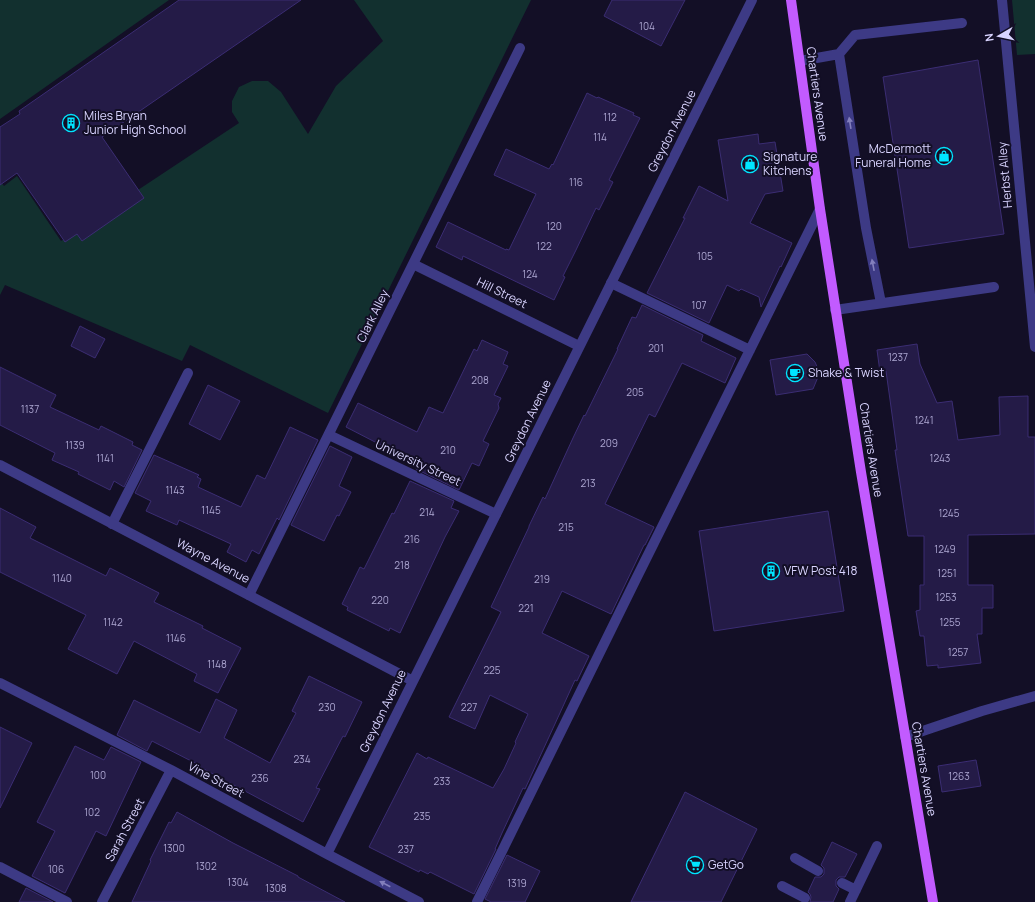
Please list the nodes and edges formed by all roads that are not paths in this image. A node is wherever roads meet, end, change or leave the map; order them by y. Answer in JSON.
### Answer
{"nodes":[{"id":1,"x":752,"y":0,"type":"edge"},
{"id":2,"x":791,"y":0,"type":"edge"},
{"id":3,"x":1002,"y":0,"type":"edge"},
{"id":4,"x":962,"y":23,"type":"dead end"},
{"id":5,"x":520,"y":48,"type":"dead end"},
{"id":6,"x":839,"y":54,"type":"junction"},
{"id":7,"x":800,"y":61,"type":"junction"},
{"id":8,"x":820,"y":209,"type":"junction"},
{"id":9,"x":413,"y":264,"type":"junction"},
{"id":10,"x":610,"y":283,"type":"junction"},
{"id":11,"x":994,"y":287,"type":"dead end"},
{"id":12,"x":881,"y":303,"type":"junction"},
{"id":13,"x":835,"y":310,"type":"junction"},
{"id":14,"x":579,"y":346,"type":"junction"},
{"id":15,"x":1035,"y":347,"type":"edge"},
{"id":16,"x":750,"y":350,"type":"junction"},
{"id":17,"x":188,"y":373,"type":"dead end"},
{"id":18,"x":329,"y":435,"type":"junction"},
{"id":19,"x":0,"y":465,"type":"edge"},
{"id":20,"x":496,"y":514,"type":"junction"},
{"id":21,"x":112,"y":524,"type":"junction"},
{"id":22,"x":249,"y":595,"type":"junction"},
{"id":23,"x":413,"y":681,"type":"junction"},
{"id":24,"x":0,"y":683,"type":"edge"},
{"id":25,"x":1035,"y":696,"type":"edge"},
{"id":26,"x":905,"y":737,"type":"junction"},
{"id":27,"x":171,"y":770,"type":"junction"},
{"id":28,"x":877,"y":846,"type":"dead end"},
{"id":29,"x":327,"y":854,"type":"junction"},
{"id":30,"x":795,"y":858,"type":"dead end"},
{"id":31,"x":0,"y":867,"type":"edge"},
{"id":32,"x":818,"y":871,"type":"dead end"},
{"id":33,"x":842,"y":883,"type":"dead end"},
{"id":34,"x":782,"y":886,"type":"dead end"},
{"id":35,"x":856,"y":890,"type":"junction"},
{"id":36,"x":805,"y":898,"type":"dead end"},
{"id":37,"x":67,"y":902,"type":"edge"},
{"id":38,"x":102,"y":902,"type":"edge"},
{"id":39,"x":419,"y":902,"type":"edge"},
{"id":40,"x":477,"y":902,"type":"edge"},
{"id":41,"x":850,"y":902,"type":"edge"},
{"id":42,"x":933,"y":902,"type":"edge"}],
"edges":[{"from":1,"to":10,"type":"street","name":"Greydon Avenue"},
{"from":2,"to":7,"type":"main road","name":"Chartiers Avenue"},
{"from":3,"to":15,"type":"street","name":"Herbst Alley"},
{"from":4,"to":6,"type":"street"},
{"from":5,"to":9,"type":"street","name":"Clark Alley"},
{"from":6,"to":7,"type":"street"},
{"from":12,"to":6,"type":"street","one_way":true},
{"from":7,"to":8,"type":"main road","name":"Chartiers Avenue"},
{"from":8,"to":13,"type":"main road","name":"Chartiers Avenue"},
{"from":8,"to":16,"type":"street"},
{"from":9,"to":14,"type":"street","name":"Hill Street"},
{"from":9,"to":18,"type":"street","name":"Clark Alley"},
{"from":10,"to":14,"type":"street","name":"Greydon Avenue"},
{"from":10,"to":16,"type":"street"},
{"from":11,"to":12,"type":"street"},
{"from":12,"to":13,"type":"street"},
{"from":13,"to":26,"type":"main road","name":"Chartiers Avenue"},
{"from":14,"to":20,"type":"street","name":"Greydon Avenue"},
{"from":16,"to":40,"type":"street"},
{"from":17,"to":21,"type":"street"},
{"from":18,"to":20,"type":"street","name":"University Street"},
{"from":18,"to":22,"type":"street","name":"Clark Alley"},
{"from":19,"to":21,"type":"street","name":"Wayne Avenue"},
{"from":20,"to":23,"type":"street","name":"Greydon Avenue"},
{"from":21,"to":22,"type":"street","name":"Wayne Avenue"},
{"from":22,"to":23,"type":"street","name":"Wayne Avenue"},
{"from":23,"to":29,"type":"street","name":"Greydon Avenue"},
{"from":24,"to":27,"type":"street","name":"Vine Street"},
{"from":25,"to":26,"type":"street"},
{"from":26,"to":42,"type":"main road","name":"Chartiers Avenue"},
{"from":27,"to":29,"type":"street","name":"Vine Street"},
{"from":27,"to":38,"type":"street","name":"Sarah Street"},
{"from":28,"to":35,"type":"street"},
{"from":39,"to":29,"type":"street","name":"Vine Street","one_way":true},
{"from":30,"to":32,"type":"street"},
{"from":31,"to":37,"type":"street"},
{"from":33,"to":35,"type":"street"},
{"from":34,"to":36,"type":"street"},
{"from":35,"to":41,"type":"street"}]}
